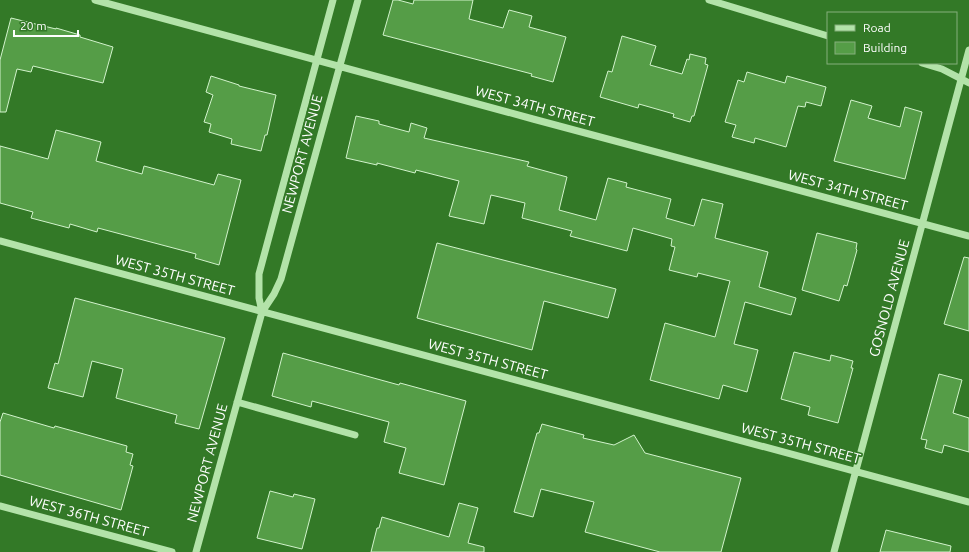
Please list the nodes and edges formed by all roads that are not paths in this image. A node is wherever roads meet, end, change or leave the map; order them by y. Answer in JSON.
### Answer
{"nodes":[{"id":1,"x":95,"y":0,"type":"edge"},
{"id":2,"x":333,"y":0,"type":"edge"},
{"id":3,"x":358,"y":0,"type":"edge"},
{"id":4,"x":709,"y":0,"type":"edge"},
{"id":5,"x":827,"y":36,"type":"edge"},
{"id":6,"x":969,"y":50,"type":"edge"},
{"id":7,"x":317,"y":60,"type":"junction"},
{"id":8,"x":925,"y":64,"type":"edge"},
{"id":9,"x":340,"y":66,"type":"junction"},
{"id":10,"x":961,"y":79,"type":"junction"},
{"id":11,"x":969,"y":83,"type":"edge"},
{"id":12,"x":922,"y":223,"type":"junction"},
{"id":13,"x":969,"y":236,"type":"edge"},
{"id":14,"x":0,"y":241,"type":"edge"},
{"id":15,"x":262,"y":312,"type":"junction"},
{"id":16,"x":237,"y":402,"type":"junction"},
{"id":17,"x":355,"y":435,"type":"dead end"},
{"id":18,"x":856,"y":471,"type":"junction"},
{"id":19,"x":969,"y":502,"type":"edge"},
{"id":20,"x":0,"y":506,"type":"edge"},
{"id":21,"x":172,"y":552,"type":"edge"},
{"id":22,"x":196,"y":552,"type":"edge"},
{"id":23,"x":834,"y":552,"type":"edge"}],
"edges":[{"from":1,"to":7,"type":"street","name":"WEST 34TH STREET"},
{"from":2,"to":7,"type":"street","name":"NEWPORT AVENUE"},
{"from":3,"to":9,"type":"street","name":"NEWPORT AVENUE"},
{"from":4,"to":5,"type":"street"},
{"from":6,"to":10,"type":"street","name":"GOSNOLD AVENUE"},
{"from":7,"to":9,"type":"street","name":"WEST 34TH STREET"},
{"from":7,"to":15,"type":"street","name":"NEWPORT AVENUE"},
{"from":8,"to":10,"type":"street"},
{"from":9,"to":12,"type":"street","name":"WEST 34TH STREET"},
{"from":9,"to":15,"type":"street","name":"NEWPORT AVENUE"},
{"from":10,"to":11,"type":"street"},
{"from":10,"to":12,"type":"street","name":"GOSNOLD AVENUE"},
{"from":12,"to":13,"type":"street","name":"WEST 34TH STREET"},
{"from":12,"to":18,"type":"street","name":"GOSNOLD AVENUE"},
{"from":14,"to":15,"type":"street","name":"WEST 35TH STREET"},
{"from":15,"to":16,"type":"street","name":"NEWPORT AVENUE"},
{"from":15,"to":18,"type":"street","name":"WEST 35TH STREET"},
{"from":16,"to":17,"type":"street"},
{"from":16,"to":22,"type":"street","name":"NEWPORT AVENUE"},
{"from":18,"to":19,"type":"street","name":"WEST 35TH STREET"},
{"from":18,"to":23,"type":"street","name":"GOSNOLD AVENUE"},
{"from":20,"to":21,"type":"street","name":"WEST 36TH STREET"}]}
